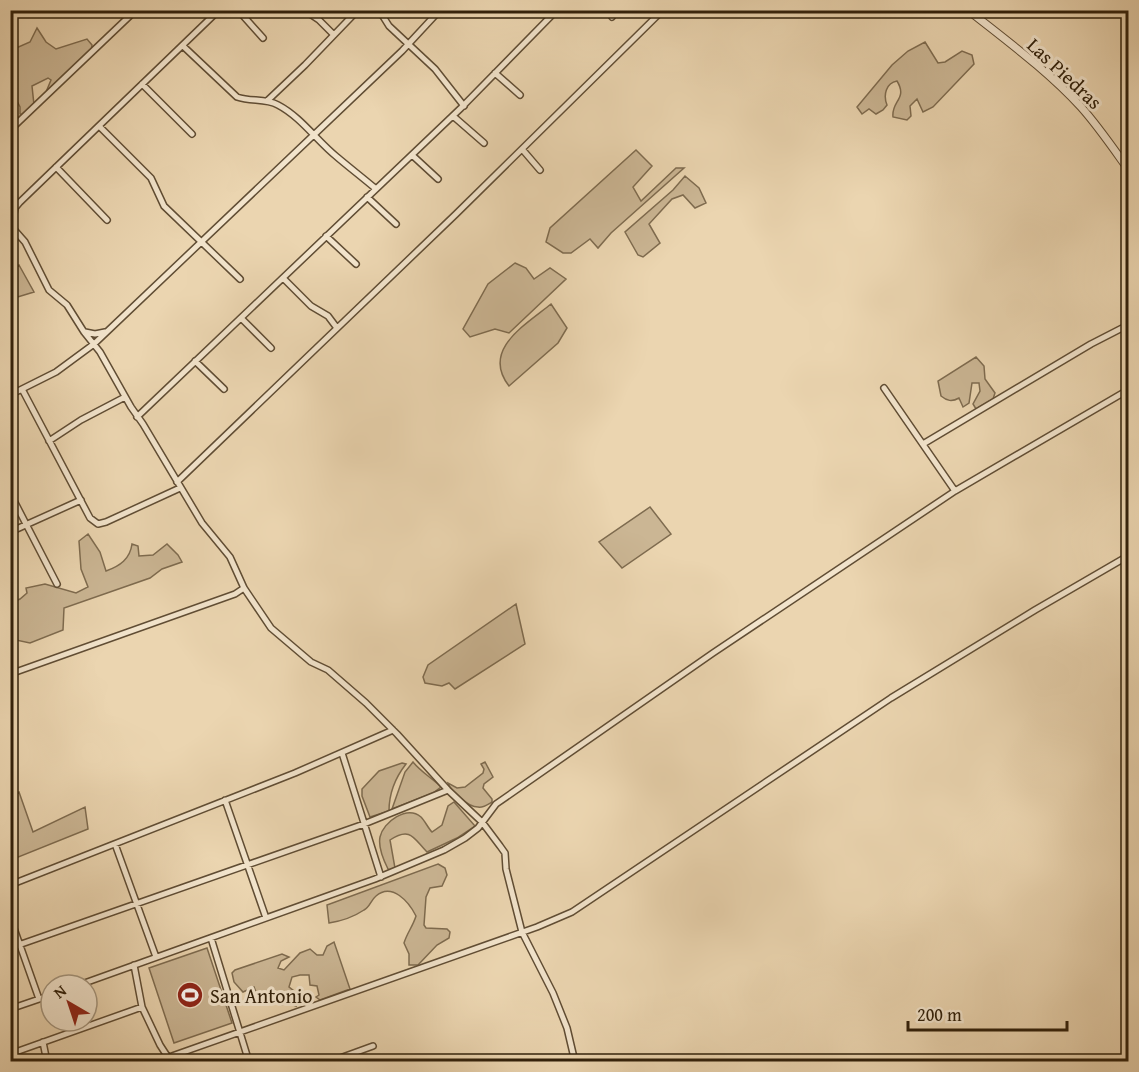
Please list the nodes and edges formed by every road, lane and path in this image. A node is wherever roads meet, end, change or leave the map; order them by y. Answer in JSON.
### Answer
{"nodes":[{"id":1,"x":136,"y":10,"type":"edge"},
{"id":2,"x":219,"y":10,"type":"edge"},
{"id":3,"x":238,"y":10,"type":"edge"},
{"id":4,"x":304,"y":10,"type":"edge"},
{"id":5,"x":358,"y":10,"type":"edge"},
{"id":6,"x":379,"y":10,"type":"edge"},
{"id":7,"x":440,"y":10,"type":"edge"},
{"id":8,"x":557,"y":10,"type":"edge"},
{"id":9,"x":607,"y":10,"type":"edge"},
{"id":10,"x":663,"y":10,"type":"edge"},
{"id":11,"x":969,"y":10,"type":"edge"},
{"id":12,"x":612,"y":17,"type":"dead end"},
{"id":13,"x":334,"y":35,"type":"junction"},
{"id":14,"x":263,"y":38,"type":"dead end"},
{"id":15,"x":409,"y":44,"type":"junction"},
{"id":16,"x":183,"y":46,"type":"junction"},
{"id":17,"x":495,"y":73,"type":"junction"},
{"id":18,"x":142,"y":84,"type":"junction"},
{"id":19,"x":520,"y":95,"type":"dead end"},
{"id":20,"x":267,"y":101,"type":"junction"},
{"id":21,"x":464,"y":106,"type":"junction"},
{"id":22,"x":453,"y":116,"type":"junction"},
{"id":23,"x":99,"y":126,"type":"junction"},
{"id":24,"x":10,"y":130,"type":"edge"},
{"id":25,"x":314,"y":133,"type":"junction"},
{"id":26,"x":192,"y":134,"type":"dead end"},
{"id":27,"x":484,"y":143,"type":"dead end"},
{"id":28,"x":522,"y":149,"type":"junction"},
{"id":29,"x":412,"y":155,"type":"junction"},
{"id":30,"x":56,"y":167,"type":"junction"},
{"id":31,"x":1128,"y":169,"type":"edge"},
{"id":32,"x":540,"y":170,"type":"dead end"},
{"id":33,"x":438,"y":179,"type":"dead end"},
{"id":34,"x":376,"y":189,"type":"junction"},
{"id":35,"x":367,"y":197,"type":"junction"},
{"id":36,"x":13,"y":208,"type":"edge"},
{"id":37,"x":107,"y":220,"type":"dead end"},
{"id":38,"x":396,"y":224,"type":"dead end"},
{"id":39,"x":11,"y":227,"type":"edge"},
{"id":40,"x":10,"y":236,"type":"edge"},
{"id":41,"x":326,"y":236,"type":"junction"},
{"id":42,"x":202,"y":241,"type":"junction"},
{"id":43,"x":356,"y":264,"type":"dead end"},
{"id":44,"x":283,"y":278,"type":"junction"},
{"id":45,"x":240,"y":279,"type":"dead end"},
{"id":46,"x":241,"y":318,"type":"junction"},
{"id":47,"x":1128,"y":325,"type":"edge"},
{"id":48,"x":337,"y":328,"type":"junction"},
{"id":49,"x":84,"y":332,"type":"junction"},
{"id":50,"x":107,"y":332,"type":"junction"},
{"id":51,"x":93,"y":344,"type":"junction"},
{"id":52,"x":272,"y":348,"type":"dead end"},
{"id":53,"x":195,"y":361,"type":"junction"},
{"id":54,"x":224,"y":388,"type":"dead end"},
{"id":55,"x":884,"y":388,"type":"dead end"},
{"id":56,"x":22,"y":389,"type":"junction"},
{"id":57,"x":1128,"y":390,"type":"edge"},
{"id":58,"x":10,"y":395,"type":"edge"},
{"id":59,"x":125,"y":397,"type":"junction"},
{"id":60,"x":137,"y":417,"type":"junction"},
{"id":61,"x":49,"y":441,"type":"junction"},
{"id":62,"x":923,"y":444,"type":"junction"},
{"id":63,"x":179,"y":485,"type":"junction"},
{"id":64,"x":956,"y":491,"type":"junction"},
{"id":65,"x":10,"y":493,"type":"edge"},
{"id":66,"x":81,"y":500,"type":"junction"},
{"id":67,"x":26,"y":525,"type":"junction"},
{"id":68,"x":10,"y":532,"type":"edge"},
{"id":69,"x":1128,"y":556,"type":"edge"},
{"id":70,"x":57,"y":584,"type":"dead end"},
{"id":71,"x":244,"y":588,"type":"junction"},
{"id":72,"x":10,"y":674,"type":"edge"},
{"id":73,"x":393,"y":730,"type":"junction"},
{"id":74,"x":342,"y":753,"type":"junction"},
{"id":75,"x":448,"y":790,"type":"junction"},
{"id":76,"x":225,"y":800,"type":"junction"},
{"id":77,"x":482,"y":822,"type":"junction"},
{"id":78,"x":364,"y":824,"type":"junction"},
{"id":79,"x":115,"y":844,"type":"junction"},
{"id":80,"x":248,"y":864,"type":"junction"},
{"id":81,"x":381,"y":877,"type":"junction"},
{"id":82,"x":10,"y":885,"type":"edge"},
{"id":83,"x":136,"y":903,"type":"junction"},
{"id":84,"x":10,"y":917,"type":"edge"},
{"id":85,"x":266,"y":918,"type":"junction"},
{"id":86,"x":522,"y":932,"type":"junction"},
{"id":87,"x":211,"y":938,"type":"junction"},
{"id":88,"x":20,"y":944,"type":"junction"},
{"id":89,"x":10,"y":948,"type":"edge"},
{"id":90,"x":156,"y":957,"type":"junction"},
{"id":91,"x":134,"y":965,"type":"junction"},
{"id":92,"x":99,"y":978,"type":"edge"},
{"id":93,"x":39,"y":999,"type":"joint"},
{"id":94,"x":142,"y":1007,"type":"junction"},
{"id":95,"x":10,"y":1009,"type":"edge"},
{"id":96,"x":240,"y":1032,"type":"junction"},
{"id":97,"x":44,"y":1042,"type":"junction"},
{"id":98,"x":373,"y":1046,"type":"dead end"},
{"id":99,"x":10,"y":1054,"type":"edge"},
{"id":100,"x":170,"y":1059,"type":"edge"},
{"id":101,"x":47,"y":1062,"type":"edge"},
{"id":102,"x":155,"y":1062,"type":"edge"},
{"id":103,"x":249,"y":1062,"type":"edge"},
{"id":104,"x":329,"y":1062,"type":"edge"},
{"id":105,"x":575,"y":1062,"type":"edge"}],
"edges":[{"from":1,"to":24,"type":"street"},
{"from":2,"to":16,"type":"street"},
{"from":3,"to":14,"type":"street"},
{"from":4,"to":13,"type":"street"},
{"from":5,"to":13,"type":"street"},
{"from":6,"to":15,"type":"street"},
{"from":7,"to":15,"type":"street"},
{"from":8,"to":17,"type":"street"},
{"from":9,"to":12,"type":"street"},
{"from":10,"to":28,"type":"street"},
{"from":11,"to":31,"type":"street","name":"Las Piedras"},
{"from":13,"to":20,"type":"street"},
{"from":15,"to":21,"type":"street"},
{"from":15,"to":25,"type":"street"},
{"from":16,"to":18,"type":"street"},
{"from":16,"to":20,"type":"street"},
{"from":17,"to":19,"type":"street"},
{"from":17,"to":21,"type":"street"},
{"from":18,"to":23,"type":"street"},
{"from":18,"to":26,"type":"street"},
{"from":20,"to":25,"type":"street"},
{"from":21,"to":22,"type":"street"},
{"from":22,"to":27,"type":"street"},
{"from":22,"to":29,"type":"street"},
{"from":23,"to":30,"type":"street"},
{"from":23,"to":42,"type":"street"},
{"from":25,"to":34,"type":"street"},
{"from":25,"to":42,"type":"street"},
{"from":28,"to":32,"type":"street"},
{"from":28,"to":48,"type":"street"},
{"from":29,"to":33,"type":"street"},
{"from":29,"to":34,"type":"street"},
{"from":30,"to":36,"type":"street"},
{"from":30,"to":37,"type":"street"},
{"from":34,"to":35,"type":"street"},
{"from":35,"to":38,"type":"street"},
{"from":35,"to":41,"type":"street"},
{"from":36,"to":39,"type":"street"},
{"from":39,"to":40,"type":"street"},
{"from":39,"to":49,"type":"street"},
{"from":41,"to":43,"type":"street"},
{"from":41,"to":44,"type":"street"},
{"from":42,"to":45,"type":"street"},
{"from":42,"to":50,"type":"street"},
{"from":44,"to":46,"type":"street"},
{"from":44,"to":48,"type":"street"},
{"from":46,"to":52,"type":"street"},
{"from":46,"to":53,"type":"street"},
{"from":47,"to":62,"type":"street"},
{"from":48,"to":63,"type":"street"},
{"from":49,"to":50,"type":"street"},
{"from":49,"to":51,"type":"street"},
{"from":50,"to":51,"type":"street"},
{"from":51,"to":56,"type":"street"},
{"from":51,"to":59,"type":"street"},
{"from":53,"to":54,"type":"street"},
{"from":53,"to":60,"type":"street"},
{"from":55,"to":62,"type":"street"},
{"from":56,"to":58,"type":"street"},
{"from":56,"to":61,"type":"street"},
{"from":57,"to":64,"type":"street"},
{"from":59,"to":60,"type":"street"},
{"from":59,"to":61,"type":"street"},
{"from":60,"to":63,"type":"street"},
{"from":61,"to":66,"type":"street"},
{"from":62,"to":64,"type":"street"},
{"from":63,"to":66,"type":"street"},
{"from":63,"to":71,"type":"street"},
{"from":64,"to":77,"type":"street"},
{"from":65,"to":67,"type":"street"},
{"from":66,"to":67,"type":"street"},
{"from":67,"to":68,"type":"street"},
{"from":67,"to":70,"type":"street"},
{"from":69,"to":86,"type":"street"},
{"from":71,"to":72,"type":"street"},
{"from":71,"to":73,"type":"street"},
{"from":73,"to":74,"type":"street"},
{"from":73,"to":75,"type":"street"},
{"from":74,"to":76,"type":"street"},
{"from":74,"to":78,"type":"street"},
{"from":75,"to":77,"type":"street"},
{"from":75,"to":78,"type":"street"},
{"from":76,"to":79,"type":"street"},
{"from":76,"to":80,"type":"street"},
{"from":77,"to":81,"type":"street"},
{"from":77,"to":86,"type":"street"},
{"from":78,"to":80,"type":"street"},
{"from":78,"to":81,"type":"street"},
{"from":79,"to":82,"type":"street"},
{"from":79,"to":83,"type":"street"},
{"from":80,"to":83,"type":"street"},
{"from":80,"to":85,"type":"street"},
{"from":81,"to":85,"type":"street"},
{"from":83,"to":88,"type":"street"},
{"from":83,"to":90,"type":"street"},
{"from":84,"to":88,"type":"street"},
{"from":85,"to":87,"type":"street"},
{"from":86,"to":96,"type":"street"},
{"from":86,"to":105,"type":"street"},
{"from":87,"to":90,"type":"street"},
{"from":87,"to":96,"type":"street"},
{"from":88,"to":89,"type":"street"},
{"from":88,"to":93,"type":"street"},
{"from":90,"to":91,"type":"street"},
{"from":91,"to":92,"type":"street"},
{"from":91,"to":94,"type":"street"},
{"from":93,"to":95,"type":"street"},
{"from":94,"to":97,"type":"street"},
{"from":94,"to":100,"type":"street"},
{"from":96,"to":100,"type":"street"},
{"from":96,"to":103,"type":"street"},
{"from":97,"to":99,"type":"street"},
{"from":97,"to":101,"type":"street"},
{"from":98,"to":104,"type":"street"},
{"from":100,"to":102,"type":"street"}]}
